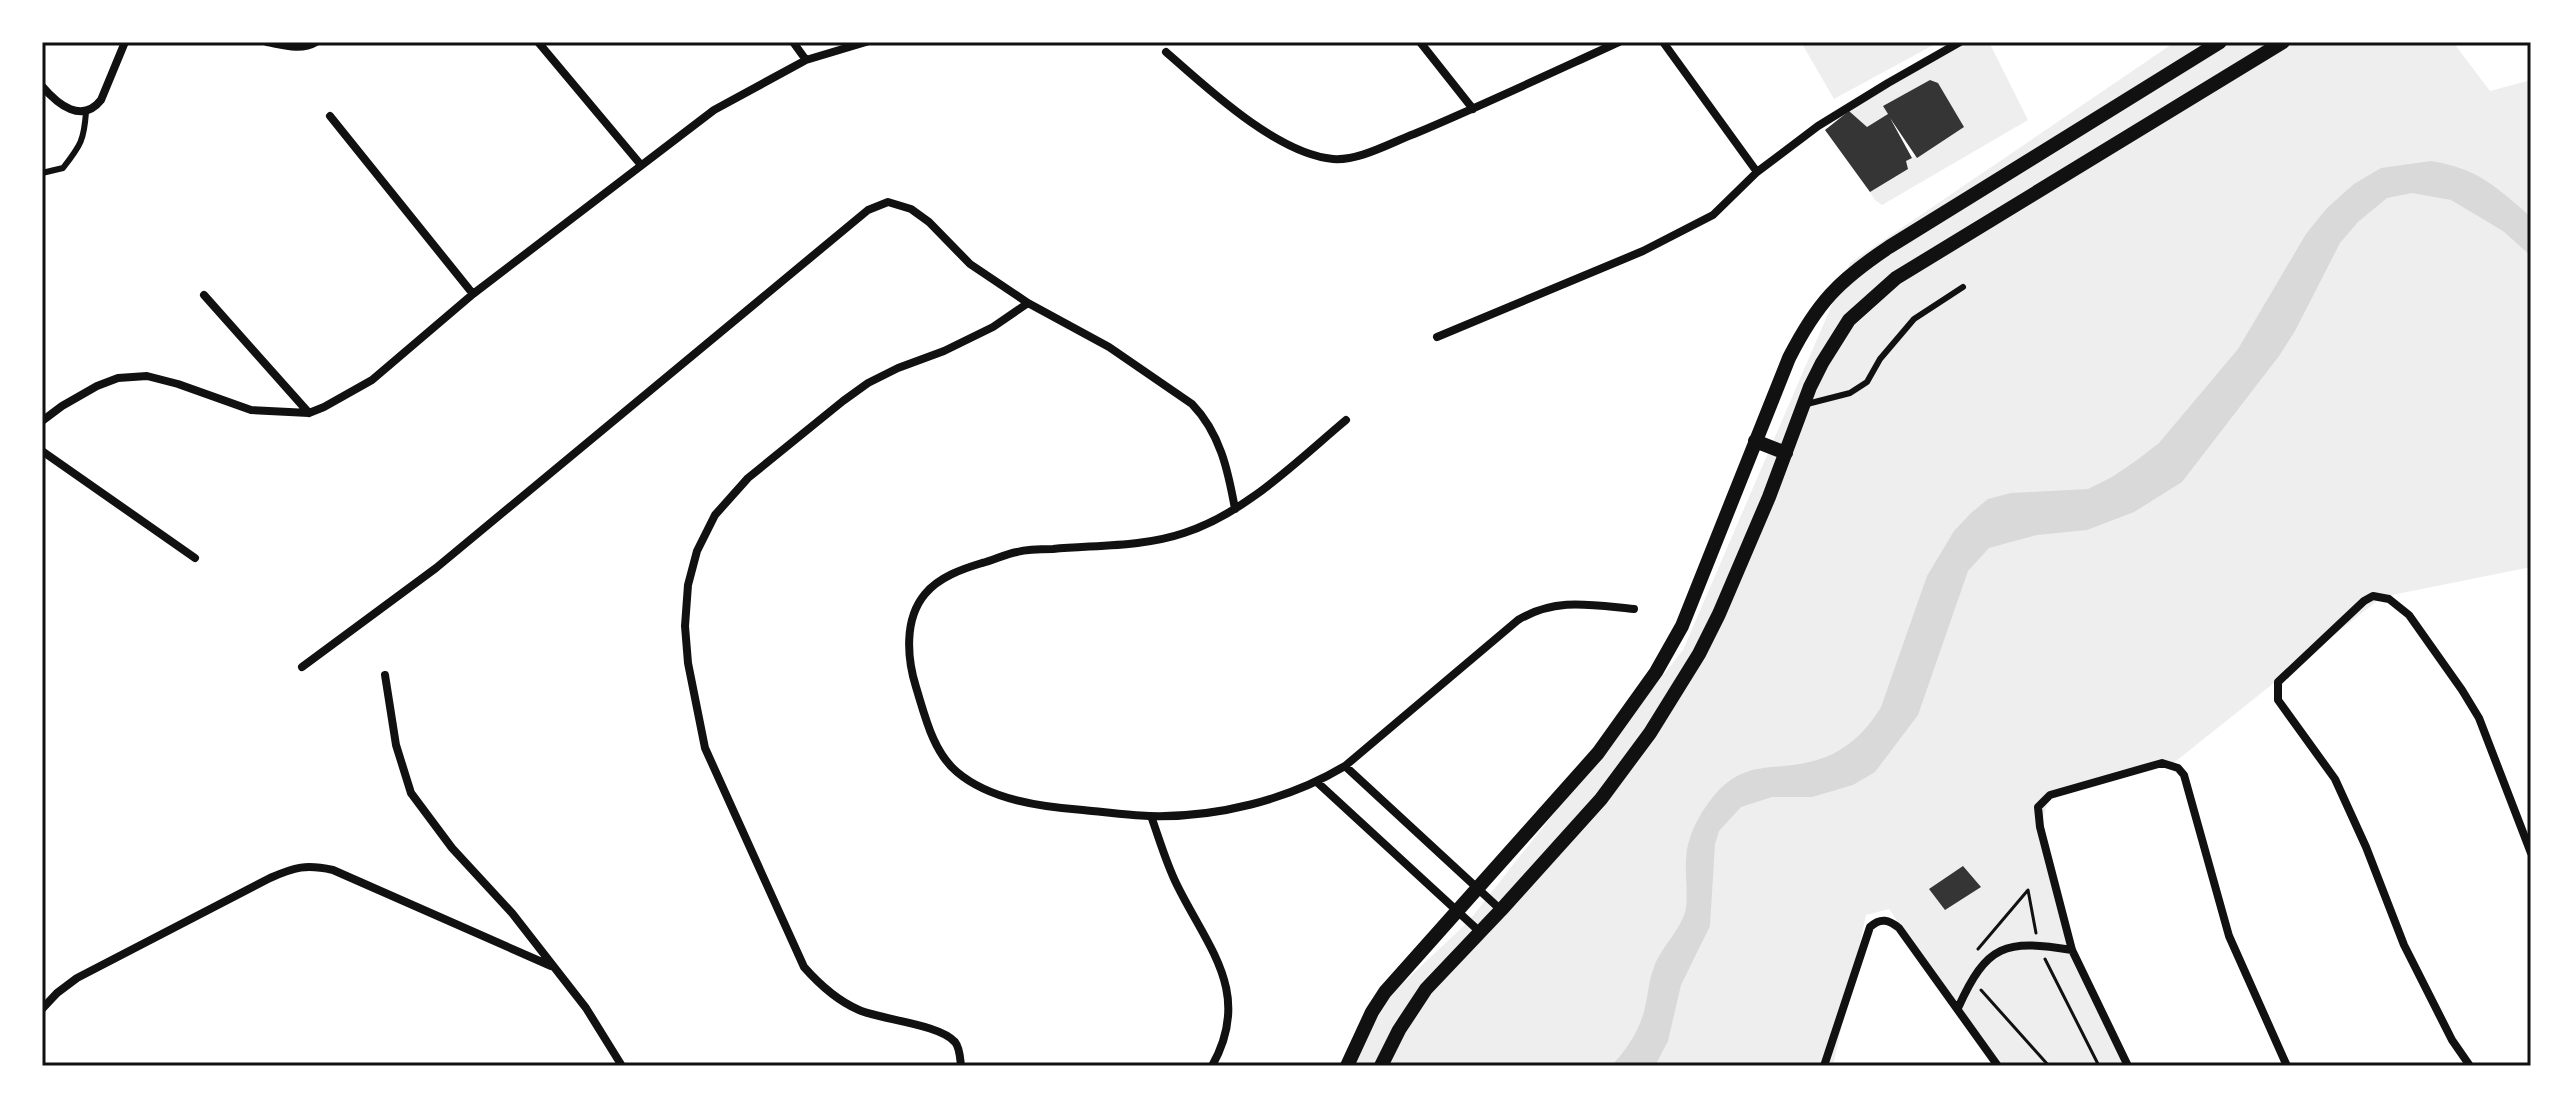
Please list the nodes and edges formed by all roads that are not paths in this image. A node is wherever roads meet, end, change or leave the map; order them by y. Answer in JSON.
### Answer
{"nodes":[{"id":1,"x":125,"y":42,"type":"edge"},
{"id":2,"x":267,"y":42,"type":"edge"},
{"id":3,"x":316,"y":42,"type":"edge"},
{"id":4,"x":538,"y":42,"type":"edge"},
{"id":5,"x":793,"y":42,"type":"edge"},
{"id":6,"x":866,"y":42,"type":"edge"},
{"id":7,"x":1420,"y":42,"type":"edge"},
{"id":8,"x":1619,"y":42,"type":"edge"},
{"id":9,"x":1663,"y":42,"type":"edge"},
{"id":10,"x":1960,"y":42,"type":"edge"},
{"id":11,"x":2220,"y":42,"type":"edge"},
{"id":12,"x":2283,"y":42,"type":"edge"},
{"id":13,"x":1166,"y":52,"type":"dead end"},
{"id":14,"x":806,"y":60,"type":"junction"},
{"id":15,"x":42,"y":86,"type":"edge"},
{"id":16,"x":1473,"y":109,"type":"junction"},
{"id":17,"x":86,"y":112,"type":"junction"},
{"id":18,"x":330,"y":116,"type":"dead end"},
{"id":19,"x":641,"y":165,"type":"junction"},
{"id":20,"x":1757,"y":172,"type":"junction"},
{"id":21,"x":42,"y":173,"type":"edge"},
{"id":22,"x":1963,"y":287,"type":"dead end"},
{"id":23,"x":473,"y":294,"type":"junction"},
{"id":24,"x":204,"y":295,"type":"dead end"},
{"id":25,"x":1028,"y":303,"type":"junction"},
{"id":26,"x":1437,"y":337,"type":"dead end"},
{"id":27,"x":1803,"y":405,"type":"junction"},
{"id":28,"x":309,"y":413,"type":"junction"},
{"id":29,"x":1346,"y":420,"type":"dead end"},
{"id":30,"x":42,"y":421,"type":"edge"},
{"id":31,"x":1755,"y":441,"type":"junction"},
{"id":32,"x":42,"y":451,"type":"edge"},
{"id":33,"x":1786,"y":453,"type":"junction"},
{"id":34,"x":1235,"y":509,"type":"junction"},
{"id":35,"x":195,"y":558,"type":"dead end"},
{"id":36,"x":1634,"y":609,"type":"dead end"},
{"id":37,"x":302,"y":667,"type":"dead end"},
{"id":38,"x":385,"y":675,"type":"dead end"},
{"id":39,"x":1345,"y":766,"type":"junction"},
{"id":40,"x":1318,"y":783,"type":"junction"},
{"id":41,"x":1151,"y":816,"type":"junction"},
{"id":42,"x":2531,"y":853,"type":"edge"},
{"id":43,"x":1478,"y":888,"type":"junction"},
{"id":44,"x":1458,"y":910,"type":"junction"},
{"id":45,"x":1501,"y":910,"type":"junction"},
{"id":46,"x":1480,"y":932,"type":"junction"},
{"id":47,"x":2072,"y":950,"type":"junction"},
{"id":48,"x":551,"y":966,"type":"junction"},
{"id":49,"x":1958,"y":1008,"type":"junction"},
{"id":50,"x":42,"y":1009,"type":"edge"},
{"id":51,"x":622,"y":1066,"type":"edge"},
{"id":52,"x":961,"y":1066,"type":"edge"},
{"id":53,"x":1212,"y":1066,"type":"edge"},
{"id":54,"x":1347,"y":1066,"type":"edge"},
{"id":55,"x":1381,"y":1066,"type":"edge"},
{"id":56,"x":1824,"y":1066,"type":"edge"},
{"id":57,"x":1998,"y":1066,"type":"edge"},
{"id":58,"x":2128,"y":1066,"type":"edge"},
{"id":59,"x":2287,"y":1066,"type":"edge"},
{"id":60,"x":2470,"y":1066,"type":"edge"}],
"edges":[{"from":1,"to":17,"type":"street"},
{"from":2,"to":3,"type":"street"},
{"from":4,"to":19,"type":"street"},
{"from":5,"to":14,"type":"street"},
{"from":6,"to":14,"type":"street"},
{"from":7,"to":16,"type":"street"},
{"from":8,"to":16,"type":"street"},
{"from":9,"to":20,"type":"street"},
{"from":10,"to":20,"type":"street"},
{"from":11,"to":31,"type":"street"},
{"from":12,"to":27,"type":"street"},
{"from":13,"to":16,"type":"street"},
{"from":14,"to":19,"type":"street"},
{"from":15,"to":17,"type":"street"},
{"from":17,"to":21,"type":"lane"},
{"from":18,"to":23,"type":"street"},
{"from":19,"to":23,"type":"street"},
{"from":20,"to":26,"type":"street"},
{"from":22,"to":27,"type":"lane"},
{"from":23,"to":28,"type":"street"},
{"from":24,"to":28,"type":"street"},
{"from":25,"to":34,"type":"street"},
{"from":25,"to":37,"type":"street"},
{"from":25,"to":52,"type":"street"},
{"from":27,"to":33,"type":"street"},
{"from":28,"to":30,"type":"street"},
{"from":29,"to":34,"type":"street"},
{"from":31,"to":33,"type":"street"},
{"from":31,"to":43,"type":"street"},
{"from":32,"to":35,"type":"street"},
{"from":33,"to":45,"type":"street"},
{"from":34,"to":41,"type":"street"},
{"from":36,"to":39,"type":"street"},
{"from":38,"to":48,"type":"street"},
{"from":39,"to":40,"type":"street"},
{"from":39,"to":43,"type":"street"},
{"from":40,"to":41,"type":"street"},
{"from":40,"to":44,"type":"street"},
{"from":41,"to":53,"type":"street"},
{"from":42,"to":60,"type":"street"},
{"from":43,"to":44,"type":"street"},
{"from":43,"to":45,"type":"street"},
{"from":44,"to":46,"type":"street"},
{"from":44,"to":54,"type":"street"},
{"from":45,"to":46,"type":"street"},
{"from":46,"to":55,"type":"street"},
{"from":47,"to":49,"type":"street"},
{"from":47,"to":58,"type":"street"},
{"from":47,"to":59,"type":"street"},
{"from":48,"to":50,"type":"street"},
{"from":48,"to":51,"type":"street"},
{"from":49,"to":56,"type":"street"},
{"from":49,"to":57,"type":"street"}]}
